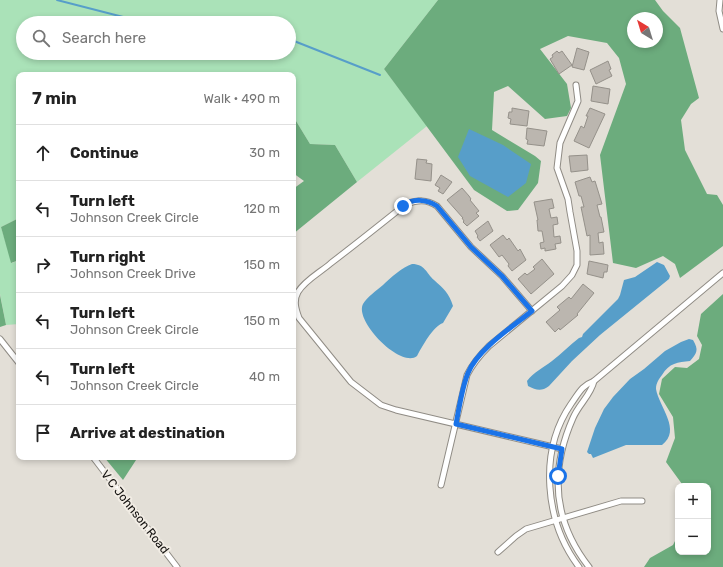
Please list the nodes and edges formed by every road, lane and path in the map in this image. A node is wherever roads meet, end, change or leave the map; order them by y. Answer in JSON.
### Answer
{"nodes":[{"id":1,"x":720,"y":0,"type":"edge"},
{"id":2,"x":723,"y":29,"type":"edge"},
{"id":3,"x":576,"y":84,"type":"dead end"},
{"id":4,"x":423,"y":194,"type":"dead end"},
{"id":5,"x":423,"y":200,"type":"junction"},
{"id":6,"x":723,"y":273,"type":"edge"},
{"id":7,"x":296,"y":299,"type":"edge"},
{"id":8,"x":296,"y":311,"type":"edge"},
{"id":9,"x":532,"y":311,"type":"junction"},
{"id":10,"x":0,"y":339,"type":"edge"},
{"id":11,"x":16,"y":359,"type":"edge"},
{"id":12,"x":594,"y":381,"type":"junction"},
{"id":13,"x":456,"y":424,"type":"junction"},
{"id":14,"x":554,"y":447,"type":"junction"},
{"id":15,"x":562,"y":449,"type":"junction"},
{"id":16,"x":95,"y":460,"type":"edge"},
{"id":17,"x":441,"y":484,"type":"dead end"},
{"id":18,"x":642,"y":501,"type":"dead end"},
{"id":19,"x":564,"y":518,"type":"junction"},
{"id":20,"x":556,"y":520,"type":"junction"},
{"id":21,"x":498,"y":552,"type":"dead end"},
{"id":22,"x":177,"y":567,"type":"edge"},
{"id":23,"x":579,"y":567,"type":"edge"},
{"id":24,"x":589,"y":567,"type":"edge"}],
"edges":[{"from":1,"to":2,"type":"street"},
{"from":3,"to":9,"type":"street"},
{"from":4,"to":5,"type":"street"},
{"from":5,"to":7,"type":"street"},
{"from":5,"to":9,"type":"street"},
{"from":6,"to":12,"type":"street"},
{"from":8,"to":13,"type":"street"},
{"from":9,"to":13,"type":"street"},
{"from":10,"to":11,"type":"street"},
{"from":12,"to":14,"type":"street"},
{"from":12,"to":15,"type":"street"},
{"from":13,"to":14,"type":"street"},
{"from":13,"to":17,"type":"street"},
{"from":14,"to":15,"type":"street"},
{"from":14,"to":20,"type":"street"},
{"from":15,"to":19,"type":"street"},
{"from":16,"to":22,"type":"street","name":"V C Johnson Road"},
{"from":18,"to":19,"type":"street"},
{"from":19,"to":20,"type":"street"},
{"from":19,"to":24,"type":"street"},
{"from":20,"to":21,"type":"street"},
{"from":20,"to":23,"type":"street"}]}
